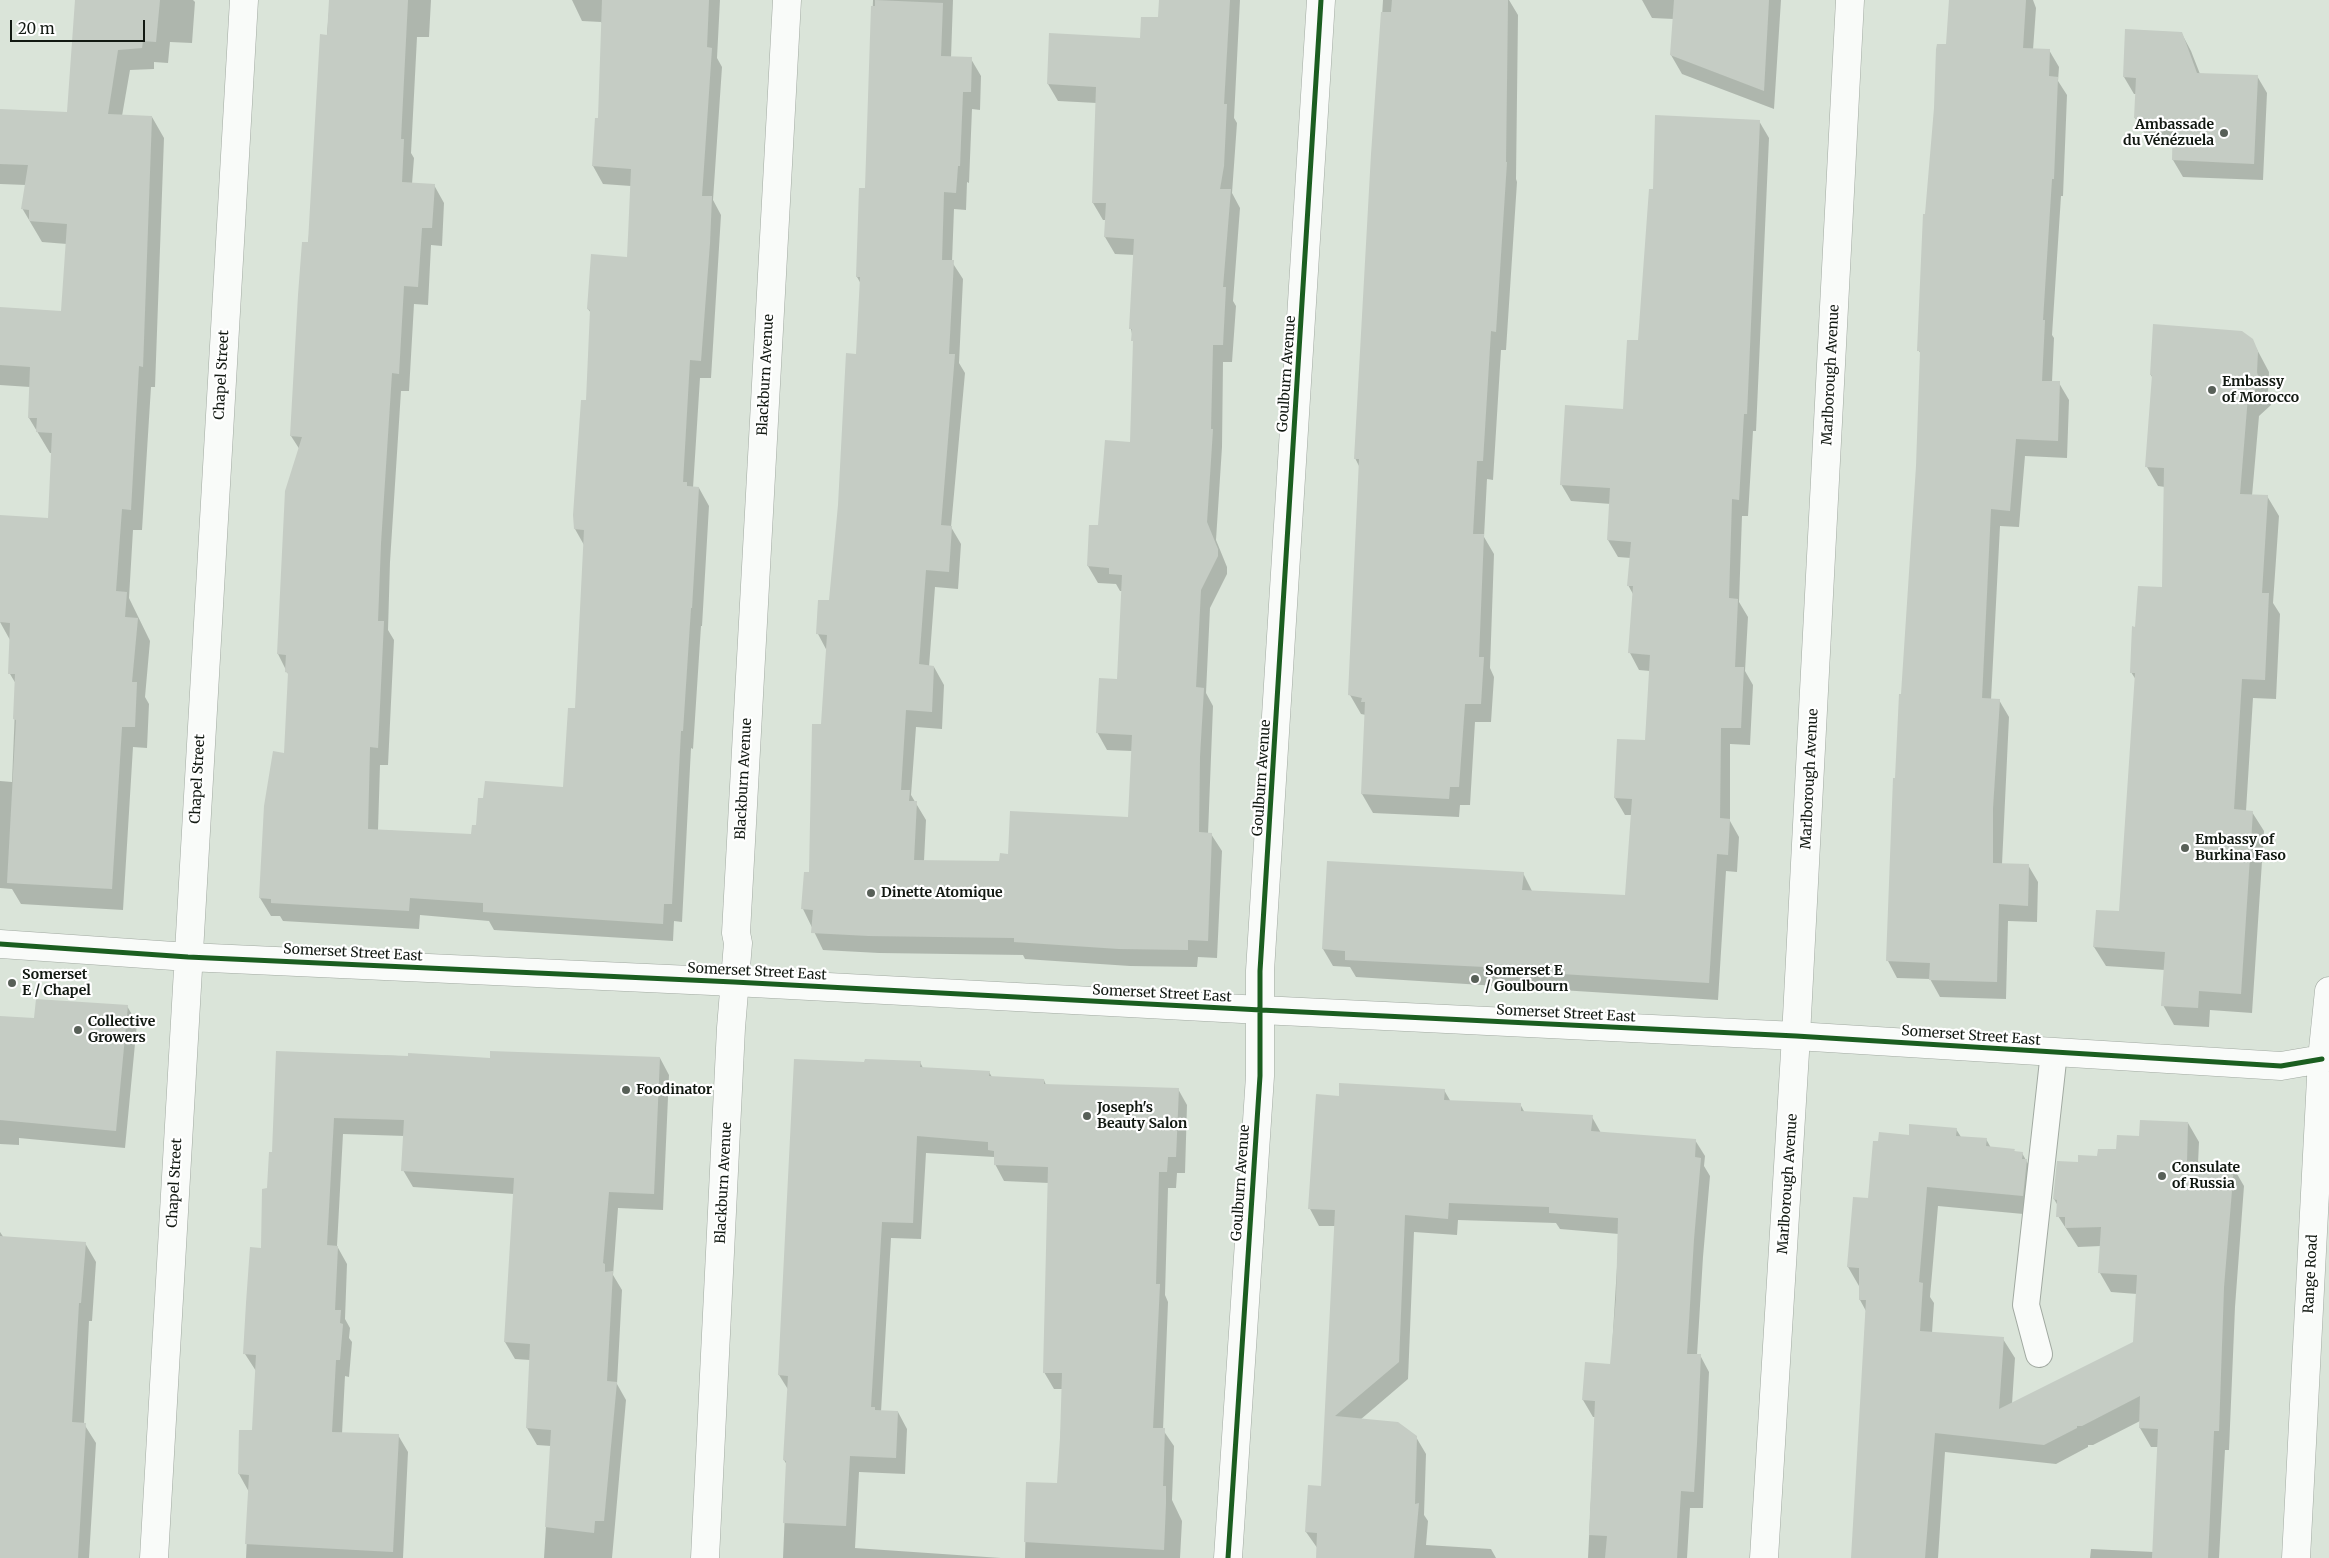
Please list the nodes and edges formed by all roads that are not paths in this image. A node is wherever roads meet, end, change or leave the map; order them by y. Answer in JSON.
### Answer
{"nodes":[{"id":1,"x":244,"y":0,"type":"edge"},
{"id":2,"x":787,"y":0,"type":"edge"},
{"id":3,"x":1321,"y":0,"type":"edge"},
{"id":4,"x":1850,"y":0,"type":"edge"},
{"id":5,"x":0,"y":944,"type":"edge"},
{"id":6,"x":188,"y":957,"type":"junction"},
{"id":7,"x":734,"y":982,"type":"junction"},
{"id":8,"x":2329,"y":991,"type":"edge"},
{"id":9,"x":1260,"y":1010,"type":"junction"},
{"id":10,"x":1796,"y":1036,"type":"junction"},
{"id":11,"x":2054,"y":1052,"type":"junction"},
{"id":12,"x":2322,"y":1059,"type":"junction"},
{"id":13,"x":2038,"y":1354,"type":"dead end"},
{"id":14,"x":154,"y":1558,"type":"edge"},
{"id":15,"x":705,"y":1558,"type":"edge"},
{"id":16,"x":1228,"y":1558,"type":"edge"},
{"id":17,"x":1764,"y":1558,"type":"edge"},
{"id":18,"x":2296,"y":1558,"type":"edge"}],
"edges":[{"from":1,"to":6,"type":"street","name":"Chapel Street"},
{"from":2,"to":7,"type":"street","name":"Blackburn Avenue"},
{"from":3,"to":9,"type":"street","name":"Goulburn Avenue"},
{"from":4,"to":10,"type":"street","name":"Marlborough Avenue"},
{"from":5,"to":6,"type":"street","name":"Somerset Street East"},
{"from":6,"to":7,"type":"street","name":"Somerset Street East"},
{"from":6,"to":14,"type":"street","name":"Chapel Street"},
{"from":7,"to":9,"type":"street","name":"Somerset Street East"},
{"from":7,"to":15,"type":"street","name":"Blackburn Avenue"},
{"from":8,"to":12,"type":"street","name":"Range Road"},
{"from":9,"to":10,"type":"street","name":"Somerset Street East"},
{"from":9,"to":16,"type":"street","name":"Goulburn Avenue"},
{"from":10,"to":11,"type":"street","name":"Somerset Street East"},
{"from":10,"to":17,"type":"street","name":"Marlborough Avenue"},
{"from":11,"to":12,"type":"street","name":"Somerset Street East"},
{"from":11,"to":13,"type":"lane"},
{"from":12,"to":18,"type":"street","name":"Range Road"}]}
